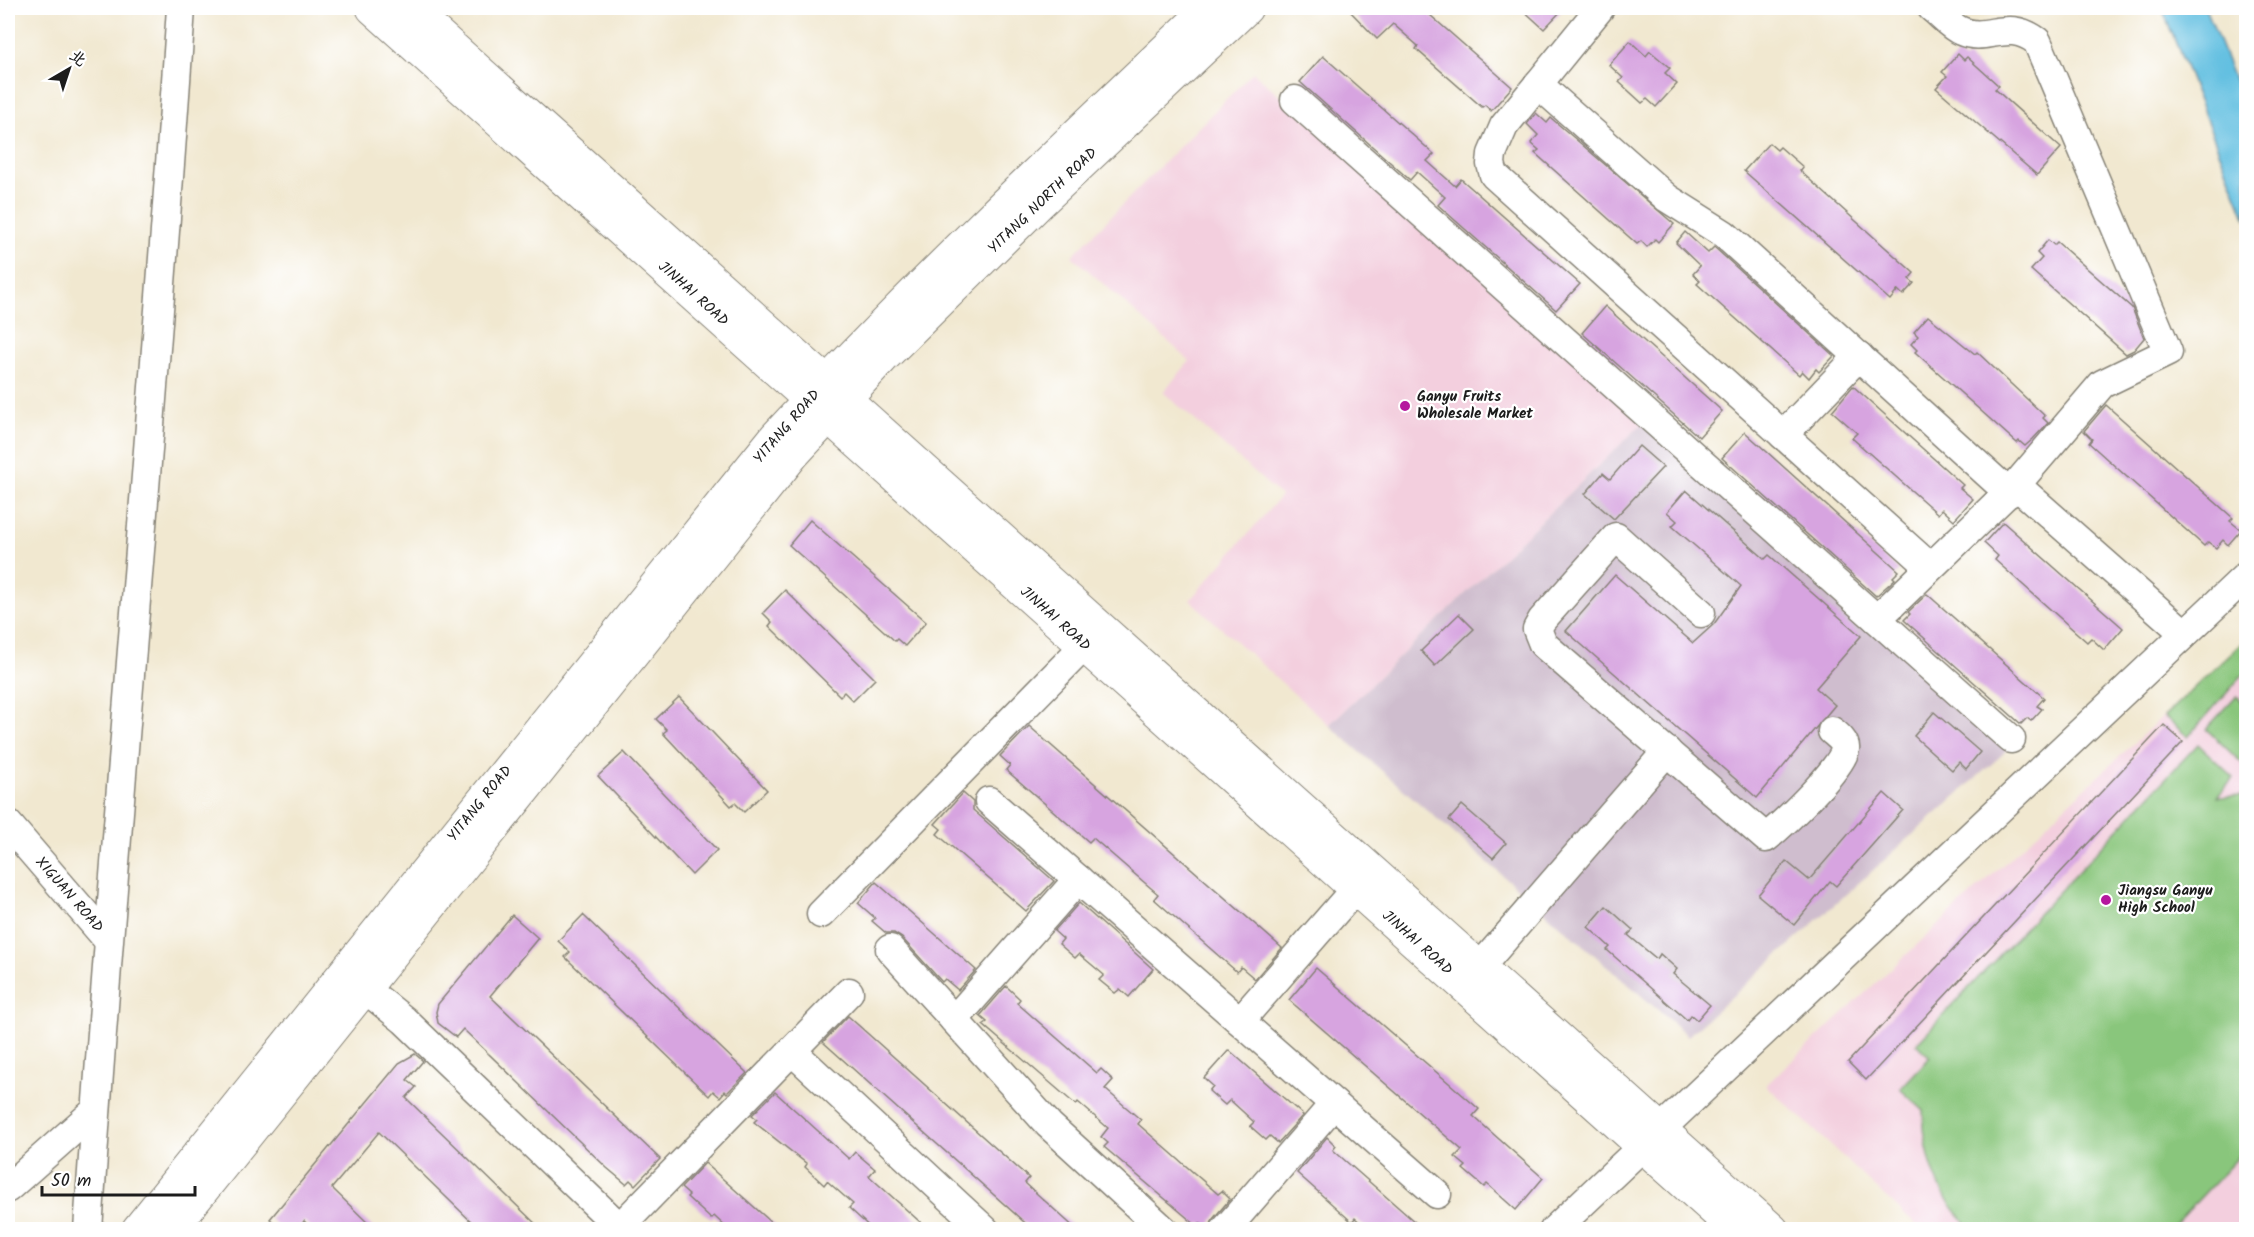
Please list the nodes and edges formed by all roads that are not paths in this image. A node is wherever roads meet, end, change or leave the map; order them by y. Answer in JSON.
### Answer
{"nodes":[{"id":1,"x":181,"y":8,"type":"edge"},
{"id":2,"x":373,"y":8,"type":"edge"},
{"id":3,"x":408,"y":8,"type":"edge"},
{"id":4,"x":1210,"y":8,"type":"edge"},
{"id":5,"x":1246,"y":8,"type":"edge"},
{"id":6,"x":1600,"y":8,"type":"edge"},
{"id":7,"x":1932,"y":8,"type":"edge"},
{"id":8,"x":1538,"y":84,"type":"junction"},
{"id":9,"x":1295,"y":100,"type":"dead end"},
{"id":10,"x":1859,"y":357,"type":"junction"},
{"id":11,"x":828,"y":399,"type":"junction"},
{"id":12,"x":1783,"y":435,"type":"junction"},
{"id":13,"x":2013,"y":489,"type":"junction"},
{"id":14,"x":1930,"y":567,"type":"junction"},
{"id":15,"x":2247,"y":576,"type":"edge"},
{"id":16,"x":1701,"y":613,"type":"dead end"},
{"id":17,"x":1877,"y":619,"type":"junction"},
{"id":18,"x":2184,"y":633,"type":"junction"},
{"id":19,"x":1085,"y":645,"type":"junction"},
{"id":20,"x":1832,"y":731,"type":"dead end"},
{"id":21,"x":2011,"y":739,"type":"dead end"},
{"id":22,"x":1667,"y":751,"type":"junction"},
{"id":23,"x":989,"y":801,"type":"dead end"},
{"id":24,"x":8,"y":824,"type":"edge"},
{"id":25,"x":1078,"y":879,"type":"junction"},
{"id":26,"x":1356,"y":888,"type":"junction"},
{"id":27,"x":821,"y":914,"type":"dead end"},
{"id":28,"x":107,"y":939,"type":"junction"},
{"id":29,"x":891,"y":949,"type":"dead end"},
{"id":30,"x":1480,"y":967,"type":"junction"},
{"id":31,"x":364,"y":988,"type":"junction"},
{"id":32,"x":849,"y":992,"type":"dead end"},
{"id":33,"x":954,"y":1020,"type":"junction"},
{"id":34,"x":1240,"y":1021,"type":"junction"},
{"id":35,"x":792,"y":1051,"type":"junction"},
{"id":36,"x":1335,"y":1104,"type":"junction"},
{"id":37,"x":96,"y":1110,"type":"junction"},
{"id":38,"x":1652,"y":1138,"type":"junction"},
{"id":39,"x":8,"y":1188,"type":"edge"},
{"id":40,"x":1437,"y":1194,"type":"dead end"},
{"id":41,"x":613,"y":1223,"type":"edge"},
{"id":42,"x":88,"y":1230,"type":"edge"},
{"id":43,"x":138,"y":1230,"type":"edge"},
{"id":44,"x":170,"y":1230,"type":"edge"},
{"id":45,"x":985,"y":1230,"type":"edge"},
{"id":46,"x":1164,"y":1230,"type":"edge"},
{"id":47,"x":1225,"y":1230,"type":"edge"},
{"id":48,"x":1554,"y":1230,"type":"edge"},
{"id":49,"x":1737,"y":1230,"type":"edge"},
{"id":50,"x":1772,"y":1230,"type":"edge"}],
"edges":[{"from":1,"to":28,"type":"street"},
{"from":2,"to":11,"type":"main road","name":"JINHAI ROAD"},
{"from":3,"to":11,"type":"main road","name":"JINHAI ROAD"},
{"from":4,"to":11,"type":"main road","name":"YITANG NORTH ROAD"},
{"from":5,"to":11,"type":"main road","name":"YITANG NORTH ROAD"},
{"from":6,"to":8,"type":"street"},
{"from":7,"to":13,"type":"street"},
{"from":8,"to":10,"type":"street"},
{"from":8,"to":12,"type":"street"},
{"from":9,"to":17,"type":"street"},
{"from":10,"to":12,"type":"street"},
{"from":10,"to":13,"type":"street"},
{"from":11,"to":19,"type":"main road","name":"JINHAI ROAD"},
{"from":11,"to":30,"type":"main road","name":"JINHAI ROAD"},
{"from":11,"to":31,"type":"main road","name":"YITANG ROAD"},
{"from":11,"to":43,"type":"main road","name":"YITANG ROAD"},
{"from":12,"to":14,"type":"street"},
{"from":13,"to":14,"type":"street"},
{"from":13,"to":18,"type":"street"},
{"from":14,"to":17,"type":"street"},
{"from":15,"to":18,"type":"street"},
{"from":16,"to":22,"type":"street"},
{"from":17,"to":21,"type":"street"},
{"from":18,"to":38,"type":"street"},
{"from":19,"to":26,"type":"main road","name":"JINHAI ROAD"},
{"from":19,"to":27,"type":"street"},
{"from":20,"to":22,"type":"street"},
{"from":22,"to":30,"type":"street"},
{"from":23,"to":25,"type":"street"},
{"from":24,"to":28,"type":"street","name":"XIGUAN ROAD"},
{"from":25,"to":33,"type":"street"},
{"from":25,"to":34,"type":"street"},
{"from":26,"to":34,"type":"street"},
{"from":26,"to":38,"type":"main road","name":"JINHAI ROAD"},
{"from":28,"to":37,"type":"street"},
{"from":29,"to":33,"type":"street"},
{"from":30,"to":38,"type":"main road","name":"JINHAI ROAD"},
{"from":31,"to":41,"type":"street"},
{"from":31,"to":44,"type":"main road","name":"YITANG ROAD"},
{"from":32,"to":35,"type":"street"},
{"from":33,"to":46,"type":"street"},
{"from":34,"to":36,"type":"street"},
{"from":35,"to":41,"type":"street"},
{"from":35,"to":45,"type":"street"},
{"from":36,"to":40,"type":"street"},
{"from":36,"to":47,"type":"street"},
{"from":37,"to":39,"type":"street"},
{"from":37,"to":42,"type":"street"},
{"from":38,"to":48,"type":"street"},
{"from":38,"to":49,"type":"main road","name":"JINHAI ROAD"},
{"from":38,"to":50,"type":"main road","name":"JINHAI ROAD"}]}
